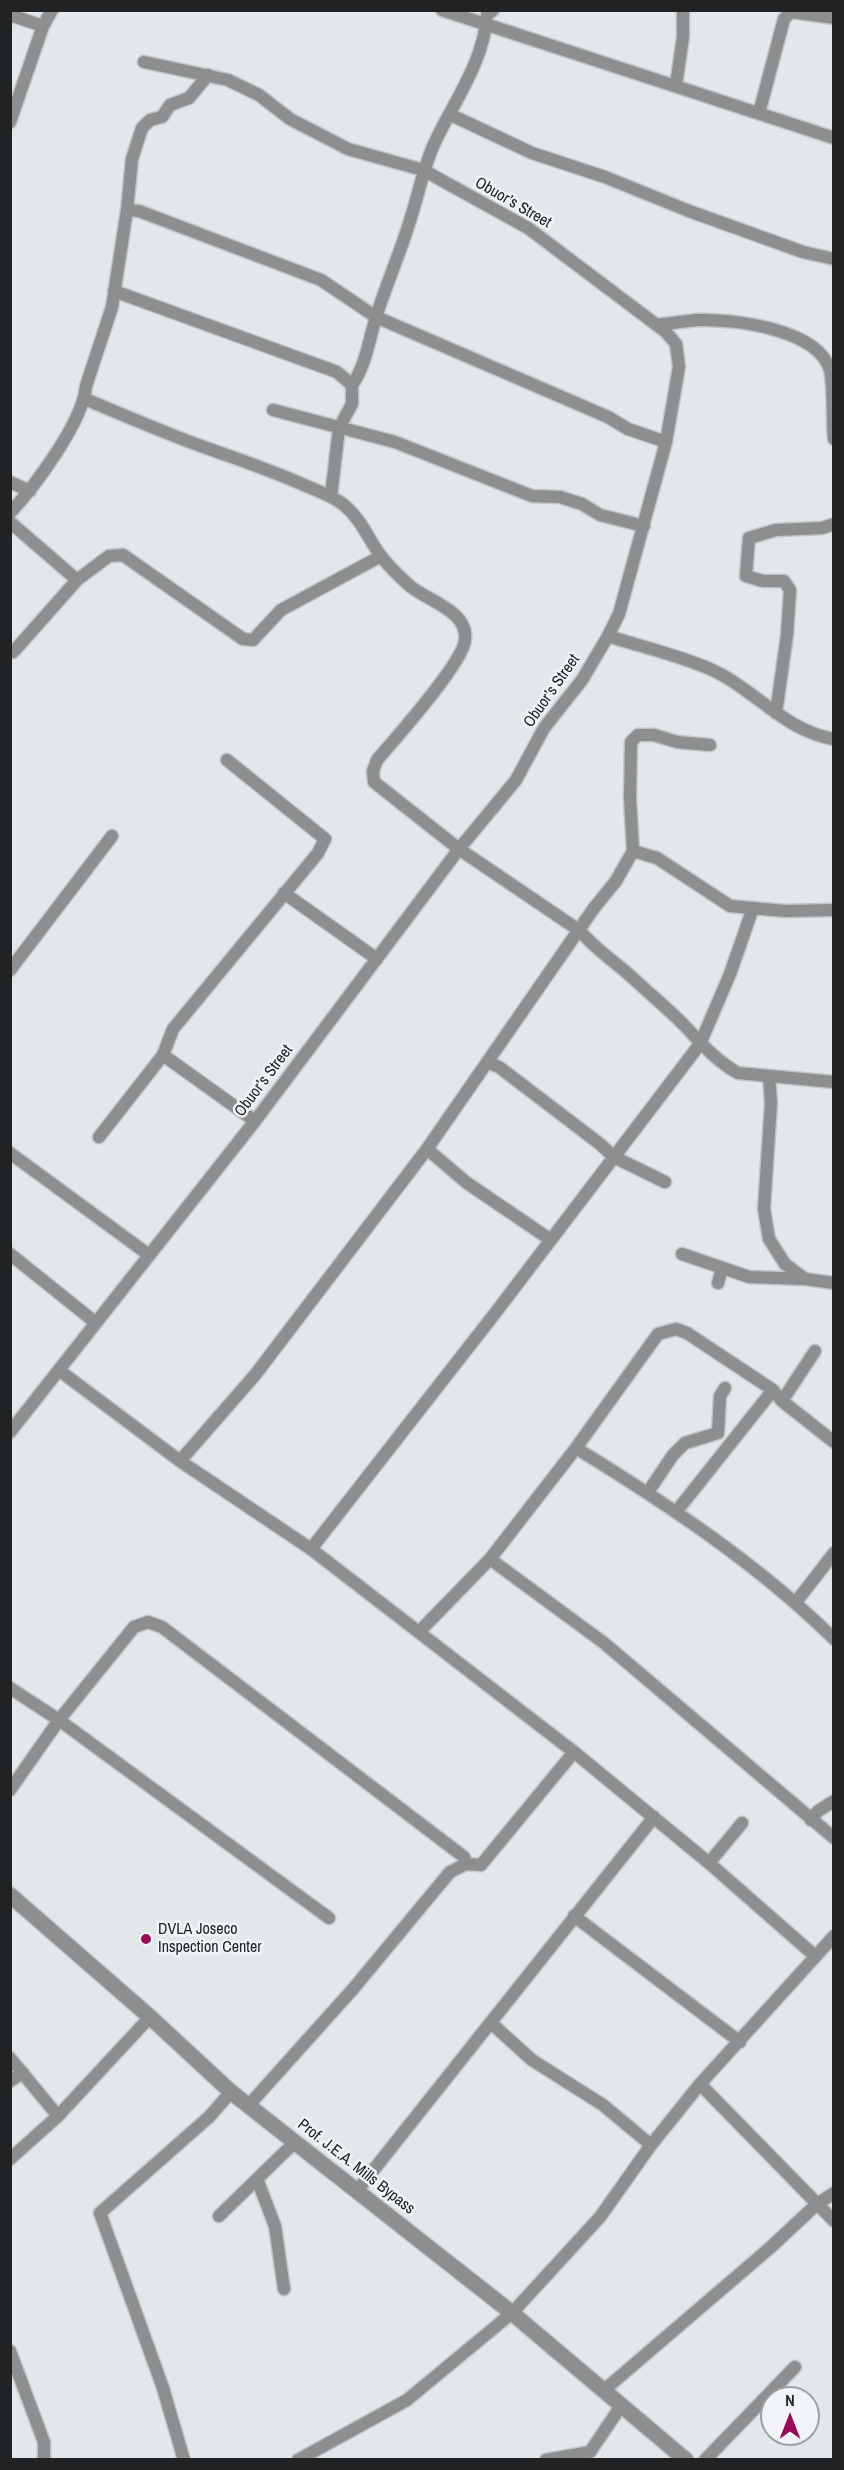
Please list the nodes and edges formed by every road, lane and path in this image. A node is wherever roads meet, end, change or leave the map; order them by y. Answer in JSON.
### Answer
{"nodes":[{"id":1,"x":52,"y":10,"type":"edge"},
{"id":2,"x":442,"y":10,"type":"edge"},
{"id":3,"x":493,"y":10,"type":"edge"},
{"id":4,"x":683,"y":10,"type":"edge"},
{"id":5,"x":791,"y":11,"type":"edge"},
{"id":6,"x":10,"y":15,"type":"edge"},
{"id":7,"x":834,"y":18,"type":"edge"},
{"id":8,"x":486,"y":24,"type":"junction"},
{"id":9,"x":43,"y":26,"type":"junction"},
{"id":10,"x":144,"y":62,"type":"dead end"},
{"id":11,"x":208,"y":75,"type":"junction"},
{"id":12,"x":675,"y":85,"type":"junction"},
{"id":13,"x":759,"y":113,"type":"junction"},
{"id":14,"x":451,"y":115,"type":"junction"},
{"id":15,"x":10,"y":122,"type":"edge"},
{"id":16,"x":834,"y":138,"type":"edge"},
{"id":17,"x":423,"y":170,"type":"junction"},
{"id":18,"x":127,"y":210,"type":"junction"},
{"id":19,"x":834,"y":259,"type":"edge"},
{"id":20,"x":114,"y":291,"type":"junction"},
{"id":21,"x":376,"y":317,"type":"junction"},
{"id":22,"x":657,"y":325,"type":"junction"},
{"id":23,"x":832,"y":365,"type":"edge"},
{"id":24,"x":352,"y":386,"type":"junction"},
{"id":25,"x":85,"y":399,"type":"junction"},
{"id":26,"x":273,"y":410,"type":"dead end"},
{"id":27,"x":339,"y":428,"type":"junction"},
{"id":28,"x":834,"y":439,"type":"edge"},
{"id":29,"x":666,"y":442,"type":"junction"},
{"id":30,"x":10,"y":482,"type":"edge"},
{"id":31,"x":30,"y":491,"type":"junction"},
{"id":32,"x":331,"y":496,"type":"junction"},
{"id":33,"x":10,"y":513,"type":"edge"},
{"id":34,"x":10,"y":522,"type":"edge"},
{"id":35,"x":834,"y":524,"type":"edge"},
{"id":36,"x":644,"y":526,"type":"junction"},
{"id":37,"x":381,"y":556,"type":"junction"},
{"id":38,"x":77,"y":580,"type":"junction"},
{"id":39,"x":609,"y":636,"type":"junction"},
{"id":40,"x":10,"y":650,"type":"edge"},
{"id":41,"x":776,"y":713,"type":"junction"},
{"id":42,"x":834,"y":739,"type":"edge"},
{"id":43,"x":710,"y":745,"type":"dead end"},
{"id":44,"x":227,"y":759,"type":"dead end"},
{"id":45,"x":112,"y":837,"type":"dead end"},
{"id":46,"x":459,"y":849,"type":"junction"},
{"id":47,"x":633,"y":851,"type":"junction"},
{"id":48,"x":284,"y":893,"type":"junction"},
{"id":49,"x":753,"y":908,"type":"junction"},
{"id":50,"x":834,"y":910,"type":"edge"},
{"id":51,"x":580,"y":931,"type":"junction"},
{"id":52,"x":377,"y":959,"type":"junction"},
{"id":53,"x":10,"y":970,"type":"edge"},
{"id":54,"x":700,"y":1044,"type":"junction"},
{"id":55,"x":163,"y":1055,"type":"junction"},
{"id":56,"x":487,"y":1062,"type":"junction"},
{"id":57,"x":769,"y":1076,"type":"junction"},
{"id":58,"x":834,"y":1082,"type":"edge"},
{"id":59,"x":255,"y":1121,"type":"junction"},
{"id":60,"x":99,"y":1137,"type":"dead end"},
{"id":61,"x":428,"y":1149,"type":"junction"},
{"id":62,"x":10,"y":1153,"type":"edge"},
{"id":63,"x":614,"y":1157,"type":"junction"},
{"id":64,"x":665,"y":1182,"type":"dead end"},
{"id":65,"x":551,"y":1240,"type":"junction"},
{"id":66,"x":10,"y":1254,"type":"edge"},
{"id":67,"x":682,"y":1254,"type":"dead end"},
{"id":68,"x":149,"y":1255,"type":"junction"},
{"id":69,"x":723,"y":1268,"type":"junction"},
{"id":70,"x":805,"y":1279,"type":"junction"},
{"id":71,"x":834,"y":1282,"type":"edge"},
{"id":72,"x":718,"y":1284,"type":"dead end"},
{"id":73,"x":96,"y":1323,"type":"junction"},
{"id":74,"x":815,"y":1351,"type":"dead end"},
{"id":75,"x":60,"y":1371,"type":"junction"},
{"id":76,"x":725,"y":1388,"type":"dead end"},
{"id":77,"x":773,"y":1390,"type":"junction"},
{"id":78,"x":782,"y":1401,"type":"junction"},
{"id":79,"x":10,"y":1432,"type":"edge"},
{"id":80,"x":834,"y":1442,"type":"edge"},
{"id":81,"x":576,"y":1448,"type":"junction"},
{"id":82,"x":180,"y":1461,"type":"junction"},
{"id":83,"x":648,"y":1492,"type":"junction"},
{"id":84,"x":676,"y":1512,"type":"junction"},
{"id":85,"x":311,"y":1549,"type":"junction"},
{"id":86,"x":834,"y":1553,"type":"edge"},
{"id":87,"x":490,"y":1559,"type":"junction"},
{"id":88,"x":796,"y":1602,"type":"junction"},
{"id":89,"x":419,"y":1632,"type":"junction"},
{"id":90,"x":834,"y":1639,"type":"edge"},
{"id":91,"x":10,"y":1688,"type":"edge"},
{"id":92,"x":58,"y":1720,"type":"junction"},
{"id":93,"x":574,"y":1752,"type":"junction"},
{"id":94,"x":10,"y":1790,"type":"edge"},
{"id":95,"x":834,"y":1801,"type":"edge"},
{"id":96,"x":654,"y":1817,"type":"junction"},
{"id":97,"x":811,"y":1820,"type":"junction"},
{"id":98,"x":742,"y":1823,"type":"dead end"},
{"id":99,"x":834,"y":1838,"type":"edge"},
{"id":100,"x":709,"y":1863,"type":"junction"},
{"id":101,"x":466,"y":1864,"type":"junction"},
{"id":102,"x":10,"y":1895,"type":"edge"},
{"id":103,"x":574,"y":1916,"type":"junction"},
{"id":104,"x":329,"y":1918,"type":"dead end"},
{"id":105,"x":834,"y":1935,"type":"edge"},
{"id":106,"x":815,"y":1956,"type":"junction"},
{"id":107,"x":150,"y":2017,"type":"junction"},
{"id":108,"x":491,"y":2023,"type":"junction"},
{"id":109,"x":740,"y":2042,"type":"junction"},
{"id":110,"x":10,"y":2058,"type":"edge"},
{"id":111,"x":23,"y":2073,"type":"junction"},
{"id":112,"x":10,"y":2081,"type":"edge"},
{"id":113,"x":700,"y":2084,"type":"junction"},
{"id":114,"x":231,"y":2092,"type":"junction"},
{"id":115,"x":249,"y":2106,"type":"junction"},
{"id":116,"x":58,"y":2116,"type":"junction"},
{"id":117,"x":294,"y":2143,"type":"junction"},
{"id":118,"x":651,"y":2145,"type":"junction"},
{"id":119,"x":10,"y":2159,"type":"edge"},
{"id":120,"x":257,"y":2179,"type":"junction"},
{"id":121,"x":356,"y":2192,"type":"junction"},
{"id":122,"x":834,"y":2193,"type":"edge"},
{"id":123,"x":817,"y":2204,"type":"junction"},
{"id":124,"x":219,"y":2216,"type":"dead end"},
{"id":125,"x":834,"y":2221,"type":"edge"},
{"id":126,"x":284,"y":2289,"type":"dead end"},
{"id":127,"x":512,"y":2313,"type":"junction"},
{"id":128,"x":10,"y":2351,"type":"edge"},
{"id":129,"x":795,"y":2367,"type":"dead end"},
{"id":130,"x":603,"y":2391,"type":"junction"},
{"id":131,"x":621,"y":2406,"type":"junction"},
{"id":132,"x":44,"y":2460,"type":"edge"},
{"id":133,"x":184,"y":2460,"type":"edge"},
{"id":134,"x":298,"y":2460,"type":"edge"},
{"id":135,"x":546,"y":2460,"type":"edge"},
{"id":136,"x":686,"y":2460,"type":"edge"},
{"id":137,"x":705,"y":2460,"type":"edge"}],
"edges":[{"from":1,"to":9,"type":"street"},
{"from":2,"to":8,"type":"street"},
{"from":3,"to":8,"type":"street"},
{"from":4,"to":12,"type":"street"},
{"from":5,"to":7,"type":"street"},
{"from":5,"to":13,"type":"street"},
{"from":6,"to":9,"type":"street"},
{"from":8,"to":12,"type":"street"},
{"from":8,"to":14,"type":"street"},
{"from":9,"to":15,"type":"street"},
{"from":10,"to":11,"type":"street","name":"Obuor’s Street"},
{"from":11,"to":17,"type":"street","name":"Obuor’s Street"},
{"from":11,"to":18,"type":"street"},
{"from":12,"to":13,"type":"street"},
{"from":13,"to":16,"type":"street"},
{"from":14,"to":17,"type":"street"},
{"from":14,"to":19,"type":"street"},
{"from":17,"to":21,"type":"street"},
{"from":17,"to":22,"type":"street","name":"Obuor’s Street"},
{"from":18,"to":20,"type":"street"},
{"from":18,"to":21,"type":"street"},
{"from":20,"to":24,"type":"street"},
{"from":20,"to":25,"type":"street"},
{"from":21,"to":24,"type":"street"},
{"from":21,"to":29,"type":"street"},
{"from":22,"to":23,"type":"street"},
{"from":22,"to":29,"type":"street","name":"Obuor’s Street"},
{"from":23,"to":28,"type":"street"},
{"from":24,"to":27,"type":"street"},
{"from":25,"to":31,"type":"street"},
{"from":25,"to":32,"type":"street"},
{"from":26,"to":27,"type":"street"},
{"from":27,"to":32,"type":"street"},
{"from":27,"to":36,"type":"street"},
{"from":29,"to":36,"type":"street","name":"Obuor’s Street"},
{"from":30,"to":31,"type":"street"},
{"from":31,"to":33,"type":"street"},
{"from":32,"to":37,"type":"street"},
{"from":34,"to":38,"type":"street"},
{"from":35,"to":41,"type":"street"},
{"from":36,"to":39,"type":"street","name":"Obuor’s Street"},
{"from":37,"to":38,"type":"street"},
{"from":37,"to":46,"type":"street"},
{"from":38,"to":40,"type":"street"},
{"from":39,"to":41,"type":"street"},
{"from":39,"to":46,"type":"street","name":"Obuor’s Street"},
{"from":41,"to":42,"type":"street"},
{"from":43,"to":47,"type":"street"},
{"from":44,"to":48,"type":"street"},
{"from":45,"to":53,"type":"street"},
{"from":46,"to":51,"type":"street"},
{"from":46,"to":52,"type":"street","name":"Obuor’s Street"},
{"from":47,"to":49,"type":"street"},
{"from":47,"to":51,"type":"street"},
{"from":48,"to":52,"type":"street"},
{"from":48,"to":55,"type":"street"},
{"from":49,"to":50,"type":"street"},
{"from":49,"to":54,"type":"street"},
{"from":51,"to":54,"type":"street"},
{"from":51,"to":56,"type":"street"},
{"from":52,"to":59,"type":"street","name":"Obuor’s Street"},
{"from":54,"to":57,"type":"street"},
{"from":54,"to":63,"type":"street"},
{"from":55,"to":59,"type":"street"},
{"from":55,"to":60,"type":"street"},
{"from":56,"to":61,"type":"street"},
{"from":56,"to":63,"type":"street"},
{"from":57,"to":58,"type":"street"},
{"from":57,"to":70,"type":"street"},
{"from":59,"to":68,"type":"street","name":"Obuor’s Street"},
{"from":61,"to":65,"type":"street"},
{"from":61,"to":82,"type":"street"},
{"from":62,"to":68,"type":"street"},
{"from":63,"to":64,"type":"street"},
{"from":63,"to":65,"type":"street"},
{"from":65,"to":85,"type":"street"},
{"from":66,"to":73,"type":"street"},
{"from":67,"to":69,"type":"street"},
{"from":68,"to":73,"type":"street","name":"Obuor’s Street"},
{"from":69,"to":70,"type":"street"},
{"from":69,"to":72,"type":"street"},
{"from":70,"to":71,"type":"street"},
{"from":73,"to":75,"type":"street","name":"Obuor’s Street"},
{"from":74,"to":78,"type":"street"},
{"from":75,"to":79,"type":"street","name":"Obuor’s Street"},
{"from":75,"to":82,"type":"street"},
{"from":76,"to":83,"type":"street"},
{"from":77,"to":78,"type":"street"},
{"from":77,"to":81,"type":"street"},
{"from":77,"to":84,"type":"street"},
{"from":78,"to":80,"type":"street"},
{"from":81,"to":83,"type":"street"},
{"from":81,"to":87,"type":"street"},
{"from":82,"to":85,"type":"street"},
{"from":83,"to":84,"type":"street"},
{"from":84,"to":88,"type":"street"},
{"from":85,"to":89,"type":"street"},
{"from":86,"to":88,"type":"street"},
{"from":87,"to":89,"type":"street"},
{"from":87,"to":97,"type":"street"},
{"from":88,"to":90,"type":"street"},
{"from":89,"to":93,"type":"street"},
{"from":91,"to":92,"type":"street"},
{"from":92,"to":94,"type":"street"},
{"from":92,"to":101,"type":"street"},
{"from":92,"to":104,"type":"street"},
{"from":93,"to":96,"type":"street"},
{"from":93,"to":101,"type":"street"},
{"from":95,"to":97,"type":"street"},
{"from":96,"to":100,"type":"street"},
{"from":96,"to":103,"type":"street"},
{"from":97,"to":99,"type":"street"},
{"from":98,"to":100,"type":"street"},
{"from":100,"to":106,"type":"street"},
{"from":101,"to":115,"type":"street"},
{"from":102,"to":107,"type":"street","name":"Prof. J.E.A. Mills Bypass"},
{"from":103,"to":108,"type":"street"},
{"from":103,"to":109,"type":"street"},
{"from":105,"to":106,"type":"street"},
{"from":106,"to":109,"type":"street"},
{"from":107,"to":114,"type":"street","name":"Prof. J.E.A. Mills Bypass"},
{"from":107,"to":116,"type":"street"},
{"from":108,"to":118,"type":"street"},
{"from":108,"to":121,"type":"street"},
{"from":109,"to":113,"type":"street"},
{"from":110,"to":111,"type":"street"},
{"from":111,"to":112,"type":"street"},
{"from":111,"to":116,"type":"street"},
{"from":113,"to":118,"type":"street"},
{"from":113,"to":123,"type":"street"},
{"from":114,"to":115,"type":"street","name":"Prof. J.E.A. Mills Bypass"},
{"from":114,"to":133,"type":"street"},
{"from":115,"to":117,"type":"street","name":"Prof. J.E.A. Mills Bypass"},
{"from":116,"to":119,"type":"street"},
{"from":117,"to":120,"type":"street"},
{"from":117,"to":121,"type":"street","name":"Prof. J.E.A. Mills Bypass"},
{"from":118,"to":127,"type":"street"},
{"from":120,"to":124,"type":"street"},
{"from":120,"to":126,"type":"street"},
{"from":121,"to":127,"type":"street","name":"Prof. J.E.A. Mills Bypass"},
{"from":122,"to":123,"type":"street"},
{"from":123,"to":125,"type":"street"},
{"from":123,"to":130,"type":"street"},
{"from":127,"to":130,"type":"street","name":"Prof. J.E.A. Mills Bypass"},
{"from":127,"to":134,"type":"street"},
{"from":128,"to":132,"type":"street"},
{"from":129,"to":137,"type":"street"},
{"from":130,"to":131,"type":"street","name":"Prof. J.E.A. Mills Bypass"},
{"from":131,"to":135,"type":"street"},
{"from":131,"to":136,"type":"street","name":"Prof. J.E.A. Mills Bypass"}]}
